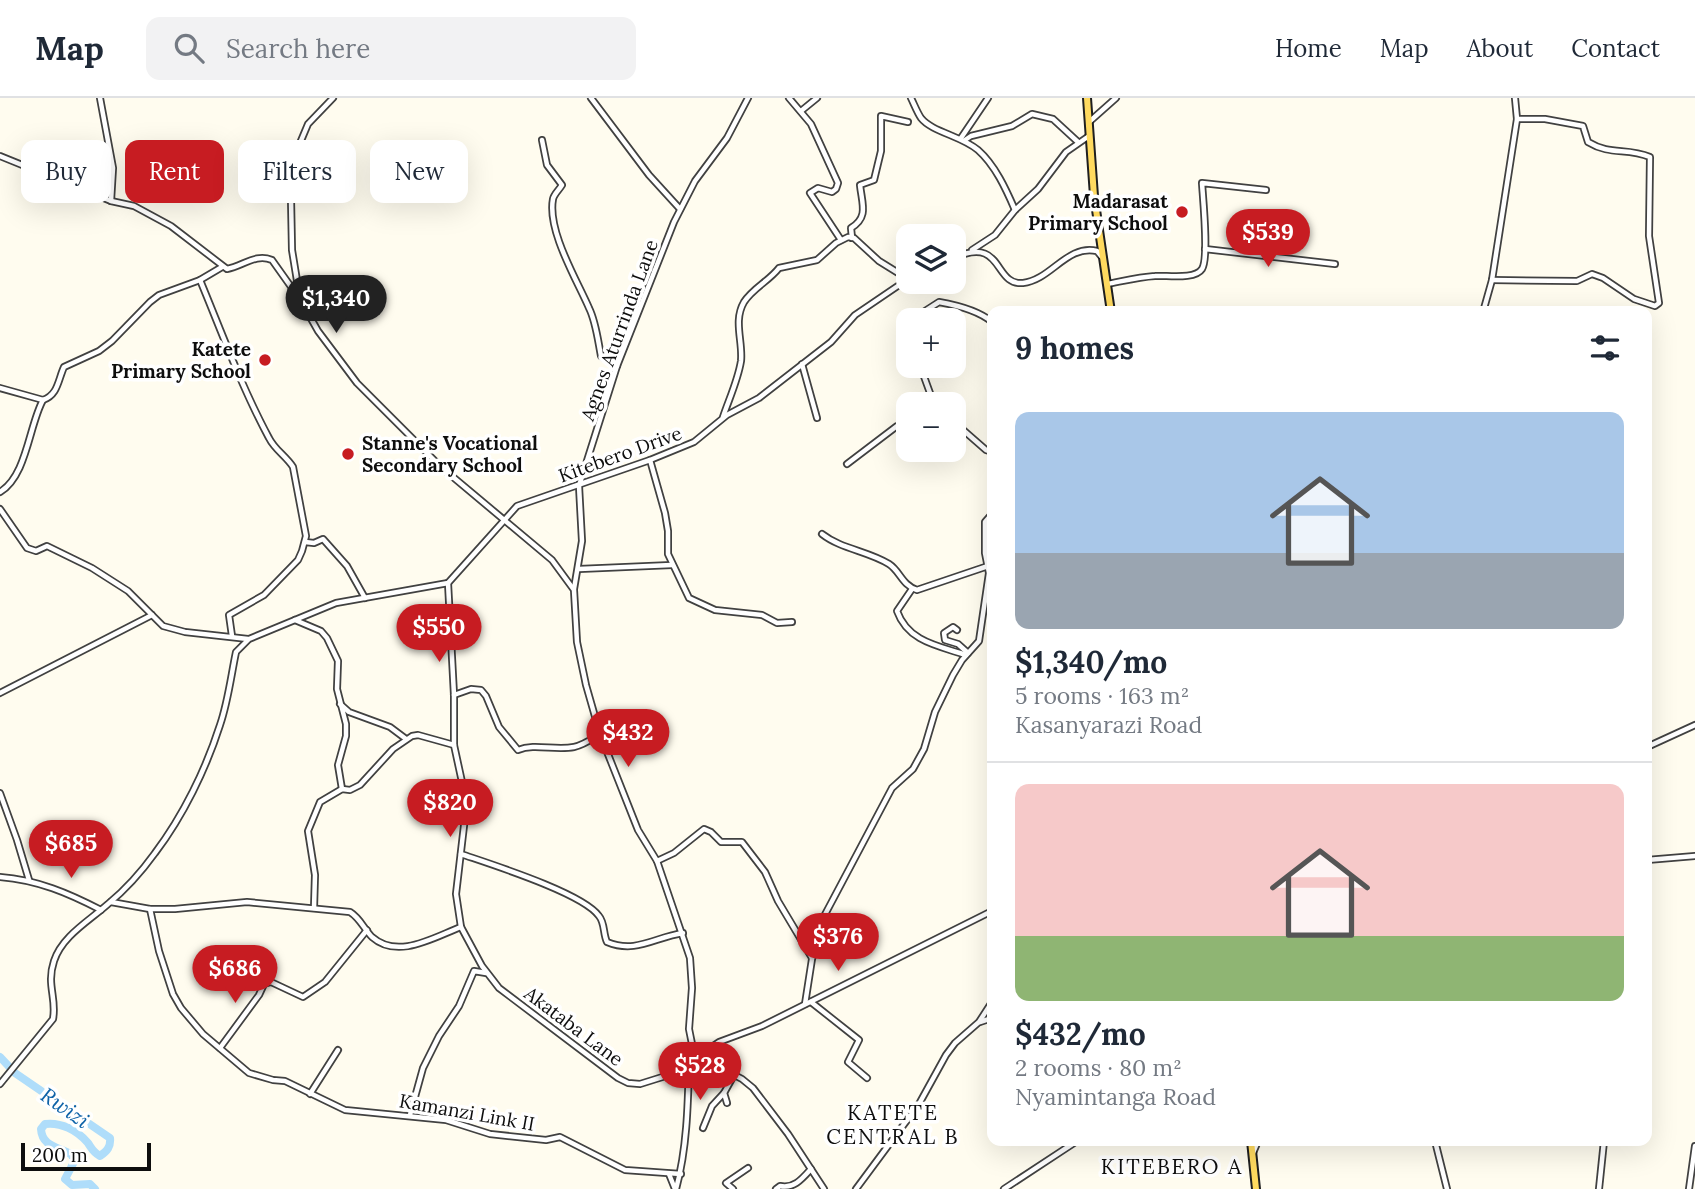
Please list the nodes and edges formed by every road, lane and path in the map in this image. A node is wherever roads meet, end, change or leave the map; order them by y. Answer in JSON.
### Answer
{"nodes":[{"id":1,"x":100,"y":98,"type":"edge"},
{"id":2,"x":333,"y":98,"type":"edge"},
{"id":3,"x":591,"y":98,"type":"edge"},
{"id":4,"x":748,"y":98,"type":"edge"},
{"id":5,"x":789,"y":98,"type":"edge"},
{"id":6,"x":817,"y":98,"type":"edge"},
{"id":7,"x":911,"y":98,"type":"edge"},
{"id":8,"x":988,"y":98,"type":"edge"},
{"id":9,"x":1087,"y":98,"type":"edge"},
{"id":10,"x":1116,"y":98,"type":"edge"},
{"id":11,"x":1515,"y":98,"type":"edge"},
{"id":12,"x":801,"y":111,"type":"junction"},
{"id":13,"x":1517,"y":119,"type":"junction"},
{"id":14,"x":908,"y":122,"type":"dead end"},
{"id":15,"x":1089,"y":122,"type":"junction"},
{"id":16,"x":1088,"y":136,"type":"junction"},
{"id":17,"x":963,"y":139,"type":"junction"},
{"id":18,"x":108,"y":140,"type":"edge"},
{"id":19,"x":542,"y":140,"type":"dead end"},
{"id":20,"x":1078,"y":142,"type":"junction"},
{"id":21,"x":0,"y":156,"type":"edge"},
{"id":22,"x":111,"y":157,"type":"edge"},
{"id":23,"x":21,"y":165,"type":"edge"},
{"id":24,"x":1266,"y":190,"type":"dead end"},
{"id":25,"x":111,"y":201,"type":"joint"},
{"id":26,"x":680,"y":209,"type":"junction"},
{"id":27,"x":1016,"y":210,"type":"junction"},
{"id":28,"x":852,"y":238,"type":"junction"},
{"id":29,"x":841,"y":240,"type":"junction"},
{"id":30,"x":1205,"y":249,"type":"junction"},
{"id":31,"x":972,"y":250,"type":"junction"},
{"id":32,"x":966,"y":253,"type":"edge"},
{"id":33,"x":1102,"y":256,"type":"junction"},
{"id":34,"x":1335,"y":264,"type":"dead end"},
{"id":35,"x":222,"y":267,"type":"junction"},
{"id":36,"x":896,"y":272,"type":"edge"},
{"id":37,"x":200,"y":280,"type":"junction"},
{"id":38,"x":1492,"y":280,"type":"junction"},
{"id":39,"x":1106,"y":284,"type":"junction"},
{"id":40,"x":896,"y":287,"type":"edge"},
{"id":41,"x":300,"y":299,"type":"junction"},
{"id":42,"x":1110,"y":306,"type":"edge"},
{"id":43,"x":1485,"y":306,"type":"edge"},
{"id":44,"x":930,"y":308,"type":"edge"},
{"id":45,"x":963,"y":308,"type":"edge"},
{"id":46,"x":966,"y":309,"type":"edge"},
{"id":47,"x":987,"y":318,"type":"edge"},
{"id":48,"x":802,"y":364,"type":"junction"},
{"id":49,"x":617,"y":366,"type":"junction"},
{"id":50,"x":0,"y":388,"type":"edge"},
{"id":51,"x":43,"y":400,"type":"junction"},
{"id":52,"x":817,"y":418,"type":"dead end"},
{"id":53,"x":722,"y":419,"type":"junction"},
{"id":54,"x":896,"y":428,"type":"edge"},
{"id":55,"x":966,"y":432,"type":"edge"},
{"id":56,"x":987,"y":450,"type":"edge"},
{"id":57,"x":650,"y":460,"type":"junction"},
{"id":58,"x":847,"y":464,"type":"dead end"},
{"id":59,"x":579,"y":486,"type":"junction"},
{"id":60,"x":0,"y":492,"type":"edge"},
{"id":61,"x":0,"y":509,"type":"edge"},
{"id":62,"x":503,"y":519,"type":"junction"},
{"id":63,"x":987,"y":520,"type":"edge"},
{"id":64,"x":822,"y":534,"type":"dead end"},
{"id":65,"x":305,"y":542,"type":"junction"},
{"id":66,"x":987,"y":562,"type":"edge"},
{"id":67,"x":673,"y":565,"type":"junction"},
{"id":68,"x":987,"y":566,"type":"edge"},
{"id":69,"x":579,"y":569,"type":"junction"},
{"id":70,"x":448,"y":583,"type":"junction"},
{"id":71,"x":912,"y":589,"type":"junction"},
{"id":72,"x":574,"y":590,"type":"junction"},
{"id":73,"x":987,"y":590,"type":"edge"},
{"id":74,"x":365,"y":598,"type":"junction"},
{"id":75,"x":152,"y":615,"type":"junction"},
{"id":76,"x":295,"y":620,"type":"junction"},
{"id":77,"x":792,"y":622,"type":"dead end"},
{"id":78,"x":957,"y":630,"type":"dead end"},
{"id":79,"x":232,"y":636,"type":"junction"},
{"id":80,"x":249,"y":639,"type":"junction"},
{"id":81,"x":967,"y":654,"type":"junction"},
{"id":82,"x":0,"y":693,"type":"edge"},
{"id":83,"x":454,"y":695,"type":"junction"},
{"id":84,"x":340,"y":704,"type":"junction"},
{"id":85,"x":1695,"y":725,"type":"edge"},
{"id":86,"x":600,"y":734,"type":"junction"},
{"id":87,"x":406,"y":739,"type":"junction"},
{"id":88,"x":454,"y":745,"type":"junction"},
{"id":89,"x":1652,"y":745,"type":"edge"},
{"id":90,"x":342,"y":789,"type":"junction"},
{"id":91,"x":0,"y":793,"type":"edge"},
{"id":92,"x":0,"y":803,"type":"edge"},
{"id":93,"x":9,"y":815,"type":"junction"},
{"id":94,"x":461,"y":853,"type":"junction"},
{"id":95,"x":1695,"y":856,"type":"edge"},
{"id":96,"x":1652,"y":860,"type":"edge"},
{"id":97,"x":657,"y":861,"type":"junction"},
{"id":98,"x":0,"y":877,"type":"edge"},
{"id":99,"x":29,"y":880,"type":"junction"},
{"id":100,"x":111,"y":902,"type":"junction"},
{"id":101,"x":314,"y":908,"type":"junction"},
{"id":102,"x":150,"y":909,"type":"junction"},
{"id":103,"x":102,"y":910,"type":"junction"},
{"id":104,"x":987,"y":914,"type":"edge"},
{"id":105,"x":461,"y":927,"type":"junction"},
{"id":106,"x":366,"y":930,"type":"junction"},
{"id":107,"x":683,"y":933,"type":"junction"},
{"id":108,"x":812,"y":959,"type":"junction"},
{"id":109,"x":486,"y":973,"type":"junction"},
{"id":110,"x":808,"y":1003,"type":"junction"},
{"id":111,"x":987,"y":1010,"type":"edge"},
{"id":112,"x":987,"y":1020,"type":"edge"},
{"id":113,"x":979,"y":1022,"type":"junction"},
{"id":114,"x":220,"y":1048,"type":"junction"},
{"id":115,"x":338,"y":1050,"type":"dead end"},
{"id":116,"x":698,"y":1056,"type":"junction"},
{"id":117,"x":689,"y":1062,"type":"junction"},
{"id":118,"x":734,"y":1075,"type":"junction"},
{"id":119,"x":867,"y":1078,"type":"dead end"},
{"id":120,"x":0,"y":1084,"type":"edge"},
{"id":121,"x":724,"y":1093,"type":"junction"},
{"id":122,"x":310,"y":1094,"type":"junction"},
{"id":123,"x":727,"y":1102,"type":"dead end"},
{"id":124,"x":410,"y":1115,"type":"junction"},
{"id":125,"x":703,"y":1128,"type":"dead end"},
{"id":126,"x":1069,"y":1146,"type":"edge"},
{"id":127,"x":1251,"y":1146,"type":"edge"},
{"id":128,"x":1256,"y":1146,"type":"edge"},
{"id":129,"x":1435,"y":1146,"type":"edge"},
{"id":130,"x":1603,"y":1146,"type":"edge"},
{"id":131,"x":1695,"y":1146,"type":"edge"},
{"id":132,"x":1252,"y":1153,"type":"junction"},
{"id":133,"x":748,"y":1168,"type":"dead end"},
{"id":134,"x":811,"y":1169,"type":"junction"},
{"id":135,"x":669,"y":1174,"type":"junction"},
{"id":136,"x":681,"y":1174,"type":"junction"},
{"id":137,"x":676,"y":1189,"type":"edge"},
{"id":138,"x":733,"y":1189,"type":"edge"},
{"id":139,"x":776,"y":1189,"type":"edge"},
{"id":140,"x":824,"y":1189,"type":"edge"},
{"id":141,"x":856,"y":1189,"type":"edge"},
{"id":142,"x":1004,"y":1189,"type":"edge"},
{"id":143,"x":1256,"y":1189,"type":"edge"},
{"id":144,"x":1447,"y":1189,"type":"edge"},
{"id":145,"x":1599,"y":1189,"type":"edge"},
{"id":146,"x":1689,"y":1189,"type":"edge"}],
"edges":[{"from":1,"to":18,"type":"street"},
{"from":2,"to":41,"type":"street"},
{"from":3,"to":26,"type":"street"},
{"from":4,"to":26,"type":"street","name":"Agnes Aturrinda Lane"},
{"from":5,"to":12,"type":"street"},
{"from":6,"to":12,"type":"street"},
{"from":7,"to":17,"type":"street"},
{"from":8,"to":17,"type":"street"},
{"from":9,"to":15,"type":"main road"},
{"from":10,"to":15,"type":"street"},
{"from":11,"to":13,"type":"street"},
{"from":12,"to":29,"type":"street"},
{"from":13,"to":38,"type":"street"},
{"from":13,"to":38,"type":"street"},
{"from":14,"to":28,"type":"street"},
{"from":15,"to":16,"type":"main road"},
{"from":16,"to":20,"type":"street"},
{"from":16,"to":33,"type":"main road"},
{"from":17,"to":20,"type":"street"},
{"from":17,"to":27,"type":"street"},
{"from":19,"to":49,"type":"street"},
{"from":20,"to":27,"type":"street"},
{"from":21,"to":23,"type":"street"},
{"from":22,"to":25,"type":"street"},
{"from":24,"to":30,"type":"street"},
{"from":25,"to":35,"type":"street"},
{"from":26,"to":49,"type":"street","name":"Agnes Aturrinda Lane"},
{"from":27,"to":31,"type":"street"},
{"from":28,"to":29,"type":"street"},
{"from":28,"to":36,"type":"street"},
{"from":29,"to":53,"type":"street"},
{"from":30,"to":34,"type":"street"},
{"from":30,"to":39,"type":"street"},
{"from":31,"to":32,"type":"street"},
{"from":31,"to":33,"type":"street"},
{"from":33,"to":39,"type":"main road"},
{"from":35,"to":37,"type":"street"},
{"from":35,"to":41,"type":"street"},
{"from":37,"to":51,"type":"street"},
{"from":37,"to":65,"type":"street"},
{"from":38,"to":43,"type":"street"},
{"from":39,"to":42,"type":"main road"},
{"from":40,"to":48,"type":"street","name":"Kitebero Drive"},
{"from":41,"to":62,"type":"street"},
{"from":44,"to":45,"type":"street"},
{"from":46,"to":47,"type":"street"},
{"from":48,"to":52,"type":"street"},
{"from":48,"to":53,"type":"street","name":"Kitebero Drive"},
{"from":49,"to":59,"type":"street","name":"Agnes Aturrinda Lane"},
{"from":50,"to":51,"type":"street"},
{"from":51,"to":60,"type":"street"},
{"from":53,"to":57,"type":"street","name":"Kitebero Drive"},
{"from":54,"to":58,"type":"street"},
{"from":55,"to":56,"type":"street"},
{"from":57,"to":59,"type":"street","name":"Kitebero Drive"},
{"from":57,"to":67,"type":"street"},
{"from":59,"to":62,"type":"street","name":"Kitebero Drive"},
{"from":59,"to":69,"type":"street","name":"Agnes Aturrinda Lane"},
{"from":61,"to":75,"type":"street"},
{"from":62,"to":70,"type":"street","name":"Kitebero Drive"},
{"from":62,"to":72,"type":"street"},
{"from":63,"to":66,"type":"street"},
{"from":64,"to":71,"type":"street"},
{"from":65,"to":74,"type":"street"},
{"from":65,"to":79,"type":"street"},
{"from":67,"to":69,"type":"street"},
{"from":67,"to":77,"type":"street"},
{"from":68,"to":71,"type":"street"},
{"from":69,"to":72,"type":"street","name":"Agnes Aturrinda Lane"},
{"from":70,"to":74,"type":"street"},
{"from":70,"to":83,"type":"street"},
{"from":71,"to":81,"type":"street"},
{"from":72,"to":86,"type":"street"},
{"from":73,"to":81,"type":"street"},
{"from":74,"to":76,"type":"street"},
{"from":75,"to":79,"type":"street"},
{"from":75,"to":82,"type":"street"},
{"from":76,"to":80,"type":"street"},
{"from":76,"to":84,"type":"street"},
{"from":78,"to":81,"type":"street"},
{"from":79,"to":80,"type":"street"},
{"from":80,"to":100,"type":"street"},
{"from":81,"to":108,"type":"street"},
{"from":83,"to":86,"type":"street"},
{"from":83,"to":88,"type":"street"},
{"from":84,"to":87,"type":"street"},
{"from":84,"to":90,"type":"street"},
{"from":85,"to":89,"type":"street"},
{"from":86,"to":97,"type":"street"},
{"from":87,"to":88,"type":"street"},
{"from":87,"to":90,"type":"street"},
{"from":88,"to":94,"type":"street"},
{"from":90,"to":101,"type":"street"},
{"from":91,"to":93,"type":"street"},
{"from":92,"to":93,"type":"street"},
{"from":93,"to":99,"type":"street"},
{"from":94,"to":105,"type":"street"},
{"from":94,"to":107,"type":"street"},
{"from":95,"to":96,"type":"street"},
{"from":97,"to":107,"type":"street"},
{"from":97,"to":108,"type":"street"},
{"from":98,"to":99,"type":"street"},
{"from":99,"to":103,"type":"street"},
{"from":100,"to":102,"type":"street"},
{"from":100,"to":103,"type":"street"},
{"from":101,"to":102,"type":"street"},
{"from":101,"to":106,"type":"street"},
{"from":102,"to":114,"type":"street","name":"Kamanzi Link II"},
{"from":103,"to":120,"type":"street"},
{"from":104,"to":110,"type":"street","name":"Akataba Lane"},
{"from":105,"to":106,"type":"street"},
{"from":105,"to":109,"type":"street","name":"Akataba Lane"},
{"from":106,"to":114,"type":"street"},
{"from":107,"to":116,"type":"street"},
{"from":108,"to":110,"type":"street"},
{"from":109,"to":117,"type":"street","name":"Akataba Lane"},
{"from":109,"to":124,"type":"street"},
{"from":110,"to":116,"type":"street","name":"Akataba Lane"},
{"from":110,"to":119,"type":"street"},
{"from":111,"to":113,"type":"street"},
{"from":112,"to":113,"type":"street"},
{"from":113,"to":141,"type":"street"},
{"from":114,"to":122,"type":"street","name":"Kamanzi Link II"},
{"from":115,"to":122,"type":"street"},
{"from":116,"to":117,"type":"street","name":"Akataba Lane"},
{"from":116,"to":118,"type":"street"},
{"from":117,"to":136,"type":"street"},
{"from":118,"to":121,"type":"street"},
{"from":118,"to":134,"type":"street"},
{"from":121,"to":123,"type":"street"},
{"from":121,"to":125,"type":"street"},
{"from":122,"to":124,"type":"street","name":"Kamanzi Link II"},
{"from":124,"to":135,"type":"street","name":"Kamanzi Link II"},
{"from":126,"to":142,"type":"street"},
{"from":127,"to":132,"type":"main road"},
{"from":128,"to":132,"type":"street"},
{"from":129,"to":144,"type":"street"},
{"from":130,"to":145,"type":"street"},
{"from":131,"to":146,"type":"street"},
{"from":132,"to":143,"type":"main road"},
{"from":133,"to":138,"type":"street"},
{"from":134,"to":139,"type":"street"},
{"from":134,"to":140,"type":"street"},
{"from":135,"to":136,"type":"street","name":"Kamanzi Link II"},
{"from":135,"to":137,"type":"street"},
{"from":136,"to":137,"type":"street"}]}
